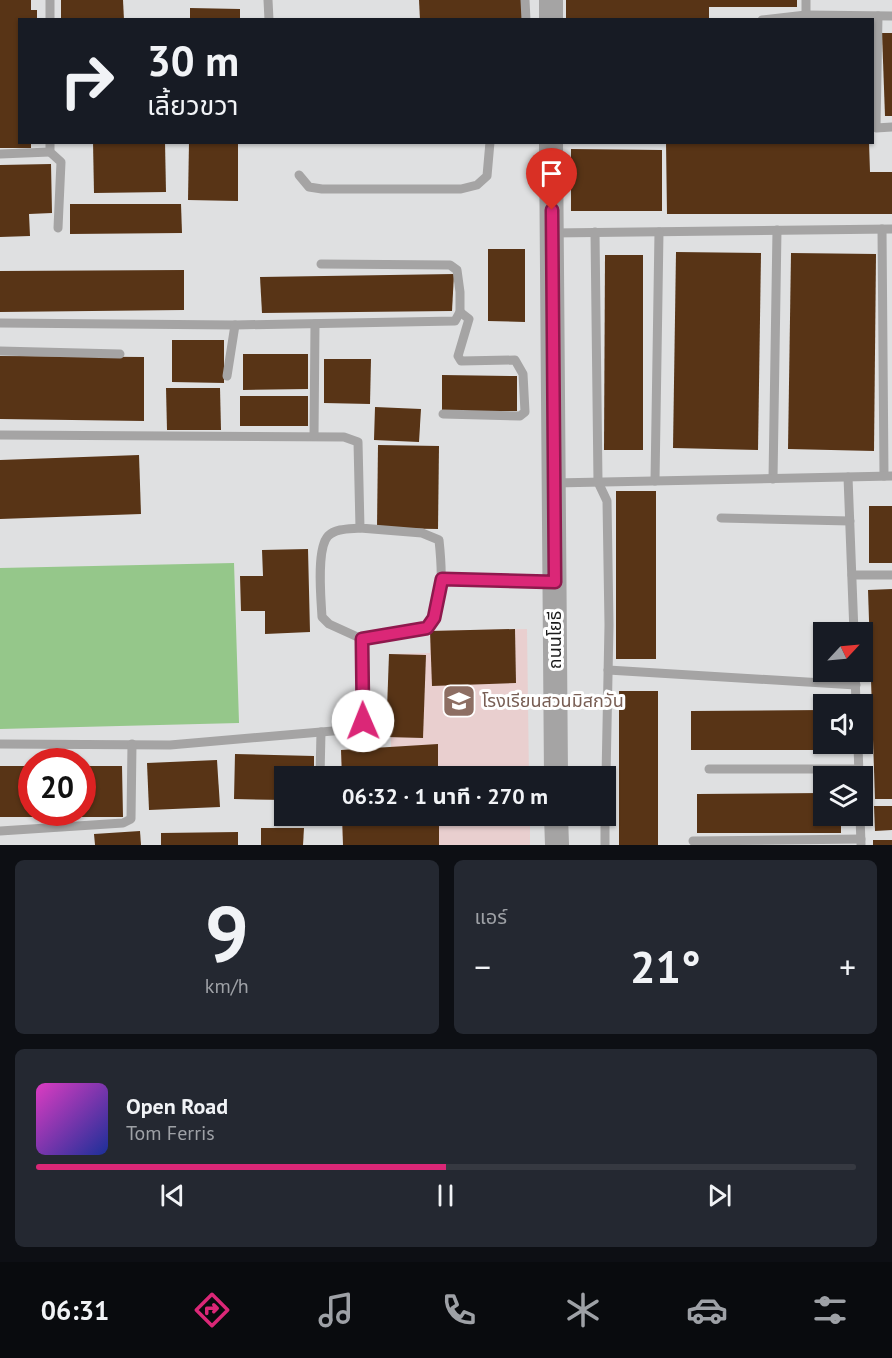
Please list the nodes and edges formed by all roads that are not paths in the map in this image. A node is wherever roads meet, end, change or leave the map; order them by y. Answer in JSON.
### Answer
{"nodes":[{"id":1,"x":50,"y":0,"type":"edge"},
{"id":2,"x":268,"y":0,"type":"edge"},
{"id":3,"x":525,"y":0,"type":"edge"},
{"id":4,"x":551,"y":0,"type":"edge"},
{"id":5,"x":806,"y":0,"type":"edge"},
{"id":6,"x":806,"y":15,"type":"junction"},
{"id":7,"x":878,"y":16,"type":"junction"},
{"id":8,"x":892,"y":16,"type":"edge"},
{"id":9,"x":50,"y":18,"type":"edge"},
{"id":10,"x":269,"y":18,"type":"edge"},
{"id":11,"x":526,"y":18,"type":"edge"},
{"id":12,"x":551,"y":18,"type":"edge"},
{"id":13,"x":780,"y":18,"type":"edge"},
{"id":14,"x":892,"y":127,"type":"edge"},
{"id":15,"x":490,"y":144,"type":"edge"},
{"id":16,"x":550,"y":144,"type":"edge"},
{"id":17,"x":50,"y":147,"type":"edge"},
{"id":18,"x":0,"y":154,"type":"edge"},
{"id":19,"x":299,"y":175,"type":"dead end"},
{"id":20,"x":58,"y":228,"type":"dead end"},
{"id":21,"x":887,"y":229,"type":"edge"},
{"id":22,"x":777,"y":230,"type":"junction"},
{"id":23,"x":595,"y":232,"type":"junction"},
{"id":24,"x":659,"y":232,"type":"junction"},
{"id":25,"x":552,"y":233,"type":"junction"},
{"id":26,"x":321,"y":264,"type":"dead end"},
{"id":27,"x":460,"y":312,"type":"junction"},
{"id":28,"x":0,"y":323,"type":"edge"},
{"id":29,"x":315,"y":324,"type":"junction"},
{"id":30,"x":235,"y":325,"type":"junction"},
{"id":31,"x":0,"y":351,"type":"edge"},
{"id":32,"x":120,"y":354,"type":"dead end"},
{"id":33,"x":227,"y":376,"type":"dead end"},
{"id":34,"x":443,"y":414,"type":"dead end"},
{"id":35,"x":0,"y":435,"type":"edge"},
{"id":36,"x":314,"y":436,"type":"junction"},
{"id":37,"x":888,"y":476,"type":"edge"},
{"id":38,"x":848,"y":477,"type":"junction"},
{"id":39,"x":773,"y":479,"type":"junction"},
{"id":40,"x":655,"y":482,"type":"junction"},
{"id":41,"x":554,"y":483,"type":"junction"},
{"id":42,"x":598,"y":483,"type":"junction"},
{"id":43,"x":721,"y":518,"type":"dead end"},
{"id":44,"x":850,"y":521,"type":"junction"},
{"id":45,"x":360,"y":528,"type":"junction"},
{"id":46,"x":852,"y":575,"type":"junction"},
{"id":47,"x":892,"y":575,"type":"edge"},
{"id":48,"x":442,"y":579,"type":"junction"},
{"id":49,"x":555,"y":582,"type":"junction"},
{"id":50,"x":854,"y":622,"type":"edge"},
{"id":51,"x":362,"y":639,"type":"junction"},
{"id":52,"x":608,"y":670,"type":"junction"},
{"id":53,"x":855,"y":685,"type":"joint"},
{"id":54,"x":855,"y":694,"type":"edge"},
{"id":55,"x":321,"y":732,"type":"junction"},
{"id":56,"x":0,"y":744,"type":"edge"},
{"id":57,"x":132,"y":744,"type":"junction"},
{"id":58,"x":320,"y":766,"type":"edge"},
{"id":59,"x":556,"y":766,"type":"edge"},
{"id":60,"x":606,"y":766,"type":"edge"},
{"id":61,"x":709,"y":770,"type":"dead end"},
{"id":62,"x":813,"y":772,"type":"edge"},
{"id":63,"x":556,"y":826,"type":"edge"},
{"id":64,"x":605,"y":826,"type":"edge"},
{"id":65,"x":860,"y":826,"type":"edge"},
{"id":66,"x":0,"y":831,"type":"edge"},
{"id":67,"x":693,"y":841,"type":"dead end"},
{"id":68,"x":861,"y":842,"type":"edge"},
{"id":69,"x":557,"y":845,"type":"edge"},
{"id":70,"x":604,"y":845,"type":"edge"}],
"edges":[{"from":1,"to":9,"type":"lane"},
{"from":2,"to":10,"type":"lane"},
{"from":3,"to":11,"type":"lane"},
{"from":4,"to":12,"type":"street"},
{"from":5,"to":6,"type":"lane"},
{"from":6,"to":7,"type":"lane"},
{"from":6,"to":13,"type":"lane"},
{"from":7,"to":8,"type":"lane"},
{"from":7,"to":14,"type":"lane"},
{"from":15,"to":19,"type":"lane"},
{"from":16,"to":25,"type":"street","name":"ถนนโยธี"},
{"from":17,"to":18,"type":"lane"},
{"from":17,"to":20,"type":"lane"},
{"from":21,"to":22,"type":"lane"},
{"from":21,"to":37,"type":"lane"},
{"from":22,"to":24,"type":"lane"},
{"from":22,"to":39,"type":"lane"},
{"from":23,"to":24,"type":"lane"},
{"from":23,"to":25,"type":"lane"},
{"from":23,"to":42,"type":"lane"},
{"from":24,"to":40,"type":"lane"},
{"from":25,"to":41,"type":"street","name":"ถนนโยธี"},
{"from":26,"to":27,"type":"lane"},
{"from":27,"to":29,"type":"lane"},
{"from":27,"to":34,"type":"lane"},
{"from":28,"to":30,"type":"lane"},
{"from":29,"to":30,"type":"lane"},
{"from":29,"to":36,"type":"lane"},
{"from":30,"to":33,"type":"lane"},
{"from":31,"to":32,"type":"lane"},
{"from":35,"to":36,"type":"lane"},
{"from":36,"to":45,"type":"lane"},
{"from":37,"to":38,"type":"lane"},
{"from":38,"to":39,"type":"lane"},
{"from":38,"to":44,"type":"lane"},
{"from":39,"to":40,"type":"lane"},
{"from":40,"to":42,"type":"lane"},
{"from":41,"to":42,"type":"lane"},
{"from":41,"to":49,"type":"street","name":"ถนนโยธี"},
{"from":42,"to":52,"type":"lane"},
{"from":43,"to":44,"type":"lane"},
{"from":44,"to":46,"type":"lane"},
{"from":45,"to":48,"type":"lane"},
{"from":45,"to":51,"type":"lane"},
{"from":46,"to":47,"type":"lane"},
{"from":46,"to":50,"type":"lane"},
{"from":48,"to":49,"type":"lane"},
{"from":48,"to":51,"type":"lane"},
{"from":49,"to":59,"type":"street","name":"ถนนโยธี"},
{"from":51,"to":55,"type":"lane"},
{"from":52,"to":53,"type":"lane"},
{"from":52,"to":60,"type":"lane"},
{"from":53,"to":54,"type":"lane"},
{"from":55,"to":57,"type":"lane"},
{"from":55,"to":58,"type":"lane"},
{"from":56,"to":57,"type":"lane"},
{"from":57,"to":66,"type":"lane"},
{"from":61,"to":62,"type":"lane"},
{"from":63,"to":69,"type":"street"},
{"from":64,"to":70,"type":"lane"},
{"from":65,"to":68,"type":"lane"},
{"from":67,"to":68,"type":"lane"}]}
